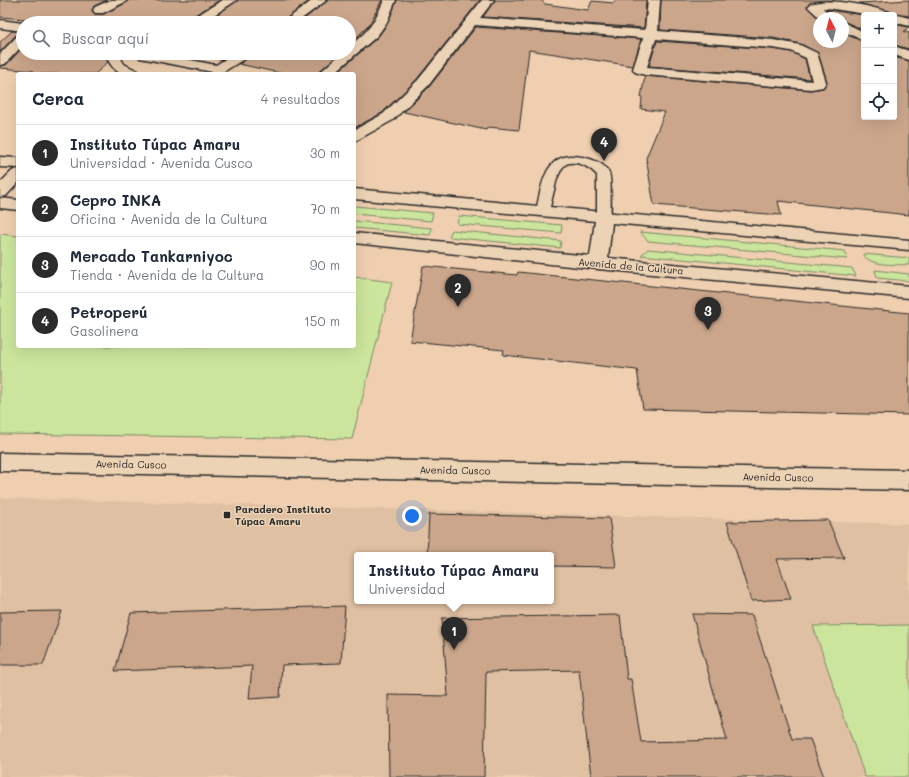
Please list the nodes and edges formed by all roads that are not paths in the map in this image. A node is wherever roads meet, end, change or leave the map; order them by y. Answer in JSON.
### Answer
{"nodes":[{"id":1,"x":121,"y":0,"type":"edge"},
{"id":2,"x":231,"y":0,"type":"edge"},
{"id":3,"x":321,"y":0,"type":"edge"},
{"id":4,"x":390,"y":0,"type":"edge"},
{"id":5,"x":488,"y":0,"type":"edge"},
{"id":6,"x":654,"y":0,"type":"edge"},
{"id":7,"x":98,"y":5,"type":"edge"},
{"id":8,"x":820,"y":12,"type":"edge"},
{"id":9,"x":875,"y":12,"type":"edge"},
{"id":10,"x":99,"y":16,"type":"edge"},
{"id":11,"x":205,"y":16,"type":"edge"},
{"id":12,"x":298,"y":16,"type":"edge"},
{"id":13,"x":897,"y":19,"type":"edge"},
{"id":14,"x":471,"y":21,"type":"junction"},
{"id":15,"x":909,"y":22,"type":"edge"},
{"id":16,"x":0,"y":24,"type":"edge"},
{"id":17,"x":16,"y":26,"type":"edge"},
{"id":18,"x":849,"y":29,"type":"edge"},
{"id":19,"x":651,"y":34,"type":"junction"},
{"id":20,"x":861,"y":35,"type":"edge"},
{"id":21,"x":16,"y":45,"type":"edge"},
{"id":22,"x":356,"y":48,"type":"edge"},
{"id":23,"x":897,"y":51,"type":"edge"},
{"id":24,"x":909,"y":56,"type":"edge"},
{"id":25,"x":114,"y":60,"type":"edge"},
{"id":26,"x":149,"y":60,"type":"edge"},
{"id":27,"x":175,"y":60,"type":"edge"},
{"id":28,"x":233,"y":60,"type":"edge"},
{"id":29,"x":341,"y":60,"type":"edge"},
{"id":30,"x":0,"y":61,"type":"edge"},
{"id":31,"x":116,"y":71,"type":"edge"},
{"id":32,"x":167,"y":72,"type":"edge"},
{"id":33,"x":327,"y":72,"type":"edge"},
{"id":34,"x":356,"y":135,"type":"edge"},
{"id":35,"x":0,"y":162,"type":"edge"},
{"id":36,"x":16,"y":163,"type":"edge"},
{"id":37,"x":16,"y":176,"type":"edge"},
{"id":38,"x":0,"y":192,"type":"edge"},
{"id":39,"x":356,"y":194,"type":"edge"},
{"id":40,"x":0,"y":203,"type":"edge"},
{"id":41,"x":16,"y":205,"type":"edge"},
{"id":42,"x":543,"y":212,"type":"junction"},
{"id":43,"x":604,"y":217,"type":"junction"},
{"id":44,"x":356,"y":238,"type":"edge"},
{"id":45,"x":909,"y":246,"type":"edge"},
{"id":46,"x":598,"y":263,"type":"junction"},
{"id":47,"x":909,"y":292,"type":"edge"},
{"id":48,"x":0,"y":462,"type":"edge"},
{"id":49,"x":909,"y":480,"type":"edge"}],
"edges":[{"from":1,"to":7,"type":"main road"},
{"from":2,"to":11,"type":"main road"},
{"from":3,"to":12,"type":"main road"},
{"from":4,"to":22,"type":"main road"},
{"from":5,"to":14,"type":"main road"},
{"from":6,"to":19,"type":"main road"},
{"from":7,"to":10,"type":"main road"},
{"from":8,"to":9,"type":"main road"},
{"from":13,"to":15,"type":"main road"},
{"from":14,"to":19,"type":"main road"},
{"from":14,"to":34,"type":"main road"},
{"from":16,"to":17,"type":"main road"},
{"from":18,"to":20,"type":"main road"},
{"from":19,"to":19,"type":"main road"},
{"from":21,"to":30,"type":"main road"},
{"from":23,"to":24,"type":"main road"},
{"from":25,"to":31,"type":"main road"},
{"from":26,"to":32,"type":"main road"},
{"from":27,"to":28,"type":"main road"},
{"from":29,"to":33,"type":"main road"},
{"from":35,"to":36,"type":"main road"},
{"from":37,"to":38,"type":"main road"},
{"from":39,"to":42,"type":"main road"},
{"from":40,"to":41,"type":"main road"},
{"from":42,"to":43,"type":"main road"},
{"from":42,"to":43,"type":"lane"},
{"from":43,"to":45,"type":"main road"},
{"from":43,"to":46,"type":"main road"},
{"from":44,"to":46,"type":"main road","name":"Avenida de la Cultura"},
{"from":46,"to":47,"type":"main road","name":"Avenida de la Cultura"},
{"from":48,"to":49,"type":"main road","name":"Avenida Cusco"}]}
